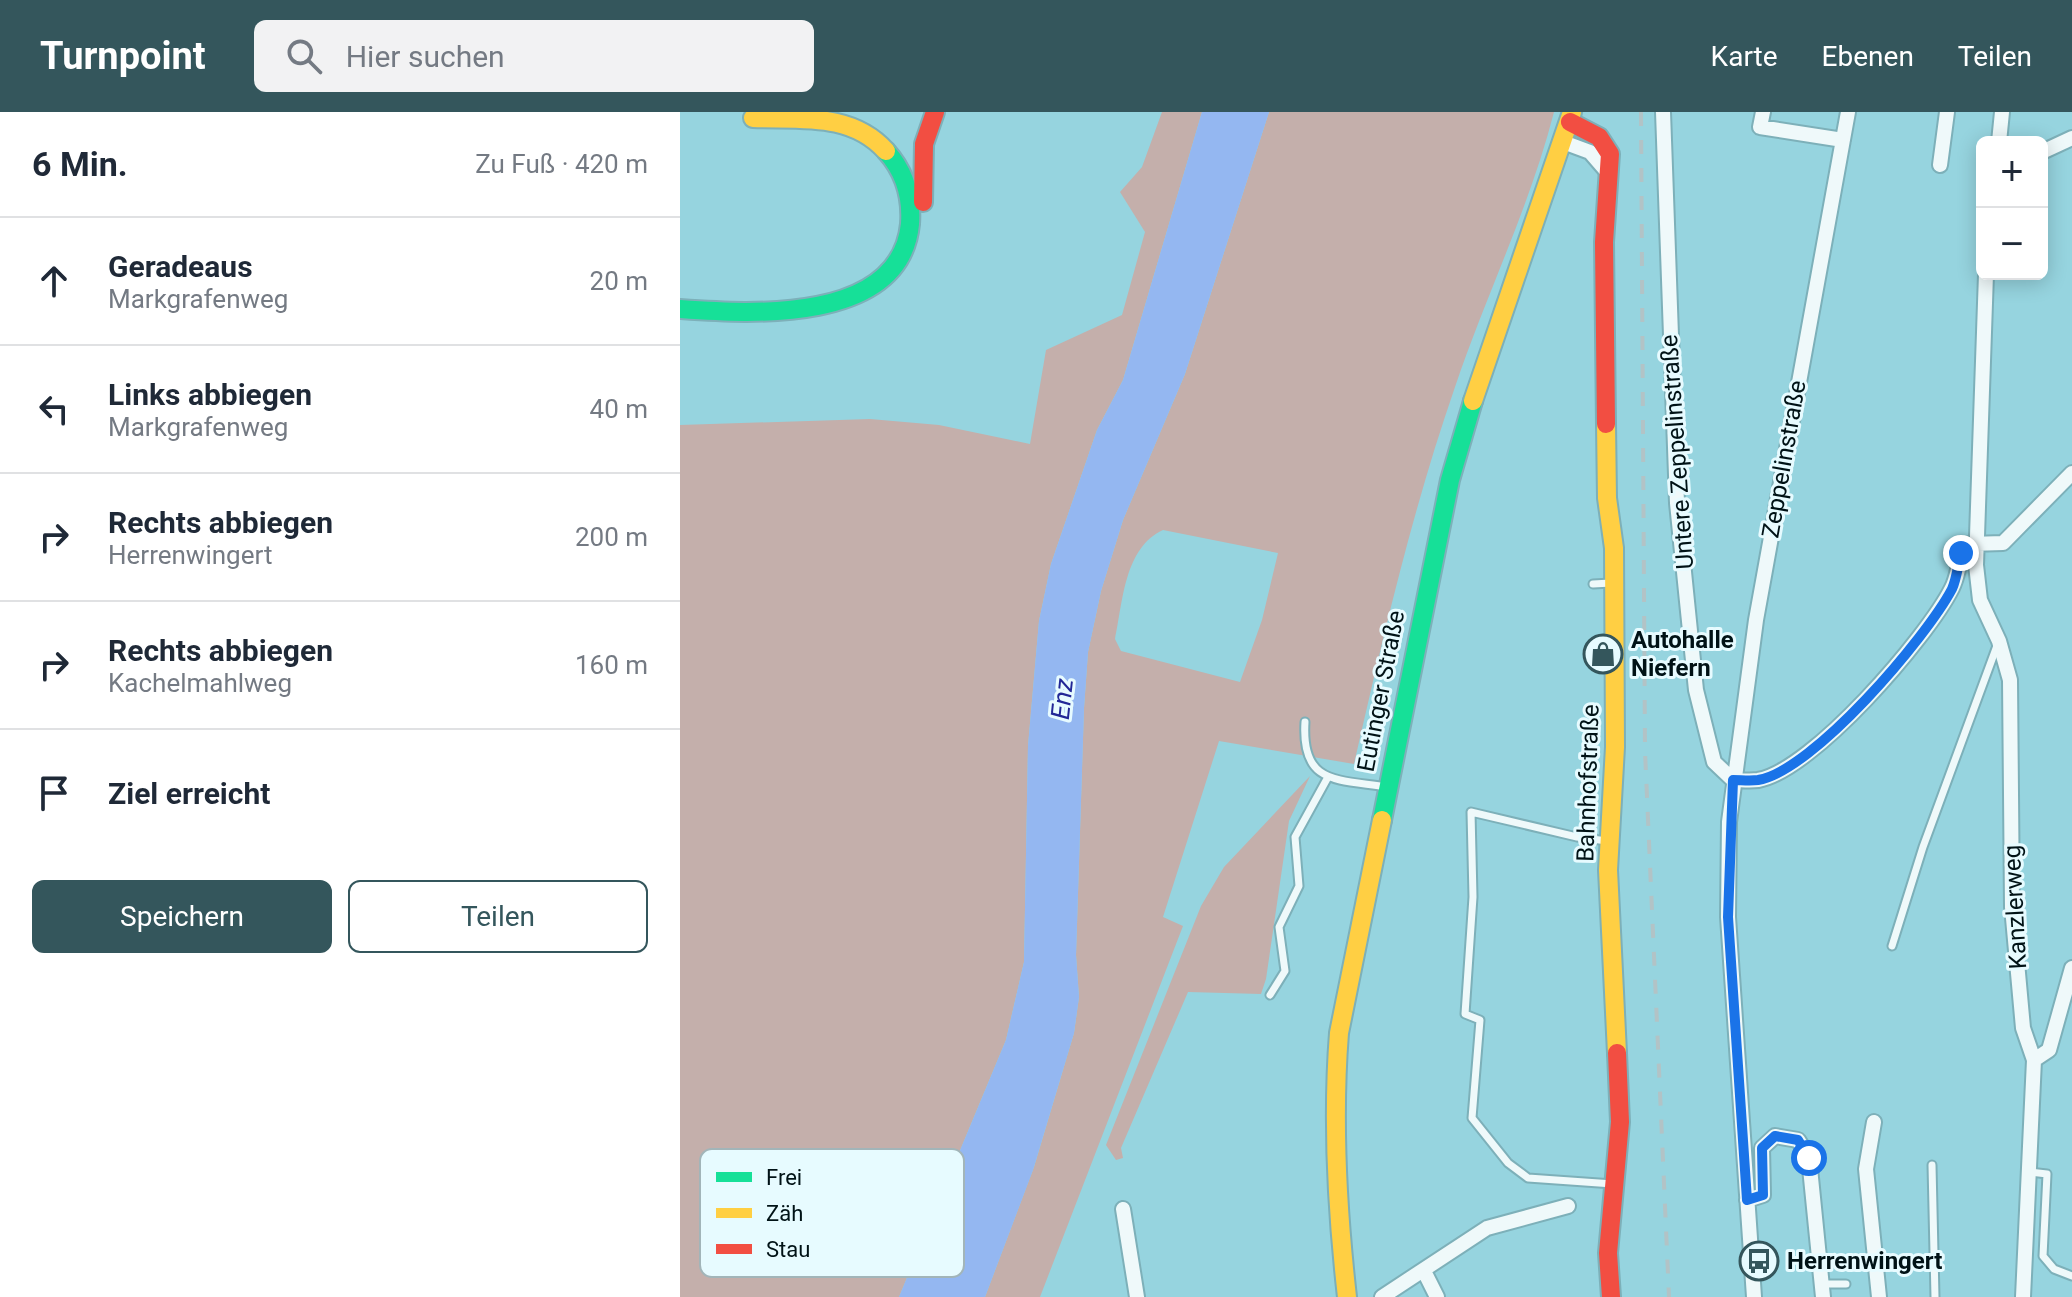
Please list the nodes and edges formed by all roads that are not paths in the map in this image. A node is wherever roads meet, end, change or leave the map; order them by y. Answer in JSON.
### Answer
{"nodes":[{"id":1,"x":935,"y":112,"type":"edge"},
{"id":2,"x":1663,"y":112,"type":"edge"},
{"id":3,"x":1763,"y":112,"type":"edge"},
{"id":4,"x":1848,"y":112,"type":"edge"},
{"id":5,"x":1947,"y":112,"type":"edge"},
{"id":6,"x":2002,"y":112,"type":"edge"},
{"id":7,"x":1571,"y":117,"type":"edge"},
{"id":8,"x":753,"y":118,"type":"dead end"},
{"id":9,"x":2000,"y":136,"type":"edge"},
{"id":10,"x":2072,"y":138,"type":"edge"},
{"id":11,"x":1843,"y":140,"type":"junction"},
{"id":12,"x":1563,"y":142,"type":"junction"},
{"id":13,"x":2048,"y":149,"type":"edge"},
{"id":14,"x":1940,"y":165,"type":"dead end"},
{"id":15,"x":1609,"y":174,"type":"junction"},
{"id":16,"x":1986,"y":280,"type":"edge"},
{"id":17,"x":680,"y":309,"type":"edge"},
{"id":18,"x":680,"y":321,"type":"edge"},
{"id":19,"x":2072,"y":473,"type":"edge"},
{"id":20,"x":1977,"y":543,"type":"junction"},
{"id":21,"x":1615,"y":583,"type":"junction"},
{"id":22,"x":1593,"y":584,"type":"dead end"},
{"id":23,"x":1999,"y":641,"type":"junction"},
{"id":24,"x":1305,"y":722,"type":"dead end"},
{"id":25,"x":1328,"y":777,"type":"junction"},
{"id":26,"x":1733,"y":780,"type":"junction"},
{"id":27,"x":1387,"y":787,"type":"junction"},
{"id":28,"x":1609,"y":841,"type":"junction"},
{"id":29,"x":1892,"y":946,"type":"dead end"},
{"id":30,"x":2072,"y":968,"type":"edge"},
{"id":31,"x":1270,"y":995,"type":"dead end"},
{"id":32,"x":2034,"y":1060,"type":"junction"},
{"id":33,"x":1874,"y":1122,"type":"dead end"},
{"id":34,"x":1932,"y":1165,"type":"dead end"},
{"id":35,"x":2029,"y":1172,"type":"junction"},
{"id":36,"x":1615,"y":1184,"type":"junction"},
{"id":37,"x":1747,"y":1200,"type":"junction"},
{"id":38,"x":1568,"y":1206,"type":"dead end"},
{"id":39,"x":1123,"y":1209,"type":"dead end"},
{"id":40,"x":1424,"y":1271,"type":"junction"},
{"id":41,"x":2072,"y":1276,"type":"edge"},
{"id":42,"x":1846,"y":1284,"type":"dead end"},
{"id":43,"x":1823,"y":1290,"type":"edge"},
{"id":44,"x":1137,"y":1297,"type":"edge"},
{"id":45,"x":1347,"y":1297,"type":"edge"},
{"id":46,"x":1382,"y":1297,"type":"edge"},
{"id":47,"x":1437,"y":1297,"type":"edge"},
{"id":48,"x":1611,"y":1297,"type":"edge"},
{"id":49,"x":1754,"y":1297,"type":"edge"},
{"id":50,"x":1879,"y":1297,"type":"edge"},
{"id":51,"x":1935,"y":1297,"type":"edge"},
{"id":52,"x":2023,"y":1297,"type":"edge"}],
"edges":[{"from":1,"to":18,"type":"main road"},
{"from":2,"to":26,"type":"street","name":"Untere Zeppelinstraße"},
{"from":3,"to":11,"type":"street"},
{"from":4,"to":11,"type":"street","name":"Zeppelinstraße"},
{"from":5,"to":14,"type":"street"},
{"from":6,"to":9,"type":"street"},
{"from":7,"to":12,"type":"main road","name":"Eutinger Straße"},
{"from":7,"to":15,"type":"main road","name":"Bahnhofstraße"},
{"from":8,"to":17,"type":"main road"},
{"from":10,"to":13,"type":"street"},
{"from":11,"to":26,"type":"street","name":"Zeppelinstraße"},
{"from":12,"to":15,"type":"street"},
{"from":12,"to":27,"type":"main road","name":"Eutinger Straße"},
{"from":15,"to":21,"type":"main road","name":"Bahnhofstraße"},
{"from":16,"to":20,"type":"street","name":"Kanzlerweg"},
{"from":19,"to":20,"type":"street"},
{"from":20,"to":23,"type":"street","name":"Kanzlerweg"},
{"from":20,"to":26,"type":"street"},
{"from":21,"to":22,"type":"lane"},
{"from":21,"to":28,"type":"main road","name":"Bahnhofstraße"},
{"from":23,"to":29,"type":"lane"},
{"from":23,"to":32,"type":"street","name":"Kanzlerweg"},
{"from":24,"to":25,"type":"lane"},
{"from":25,"to":27,"type":"lane"},
{"from":25,"to":31,"type":"lane"},
{"from":26,"to":37,"type":"street"},
{"from":27,"to":45,"type":"main road","name":"Eutinger Straße"},
{"from":28,"to":36,"type":"main road","name":"Bahnhofstraße"},
{"from":28,"to":36,"type":"lane"},
{"from":30,"to":32,"type":"street"},
{"from":32,"to":35,"type":"street","name":"Kanzlerweg"},
{"from":33,"to":50,"type":"street"},
{"from":34,"to":51,"type":"lane"},
{"from":35,"to":41,"type":"lane"},
{"from":35,"to":52,"type":"street","name":"Kanzlerweg"},
{"from":36,"to":48,"type":"main road","name":"Bahnhofstraße"},
{"from":37,"to":43,"type":"street"},
{"from":37,"to":49,"type":"street"},
{"from":38,"to":40,"type":"street"},
{"from":39,"to":44,"type":"street"},
{"from":40,"to":46,"type":"street"},
{"from":40,"to":47,"type":"street"},
{"from":42,"to":43,"type":"lane"}]}
